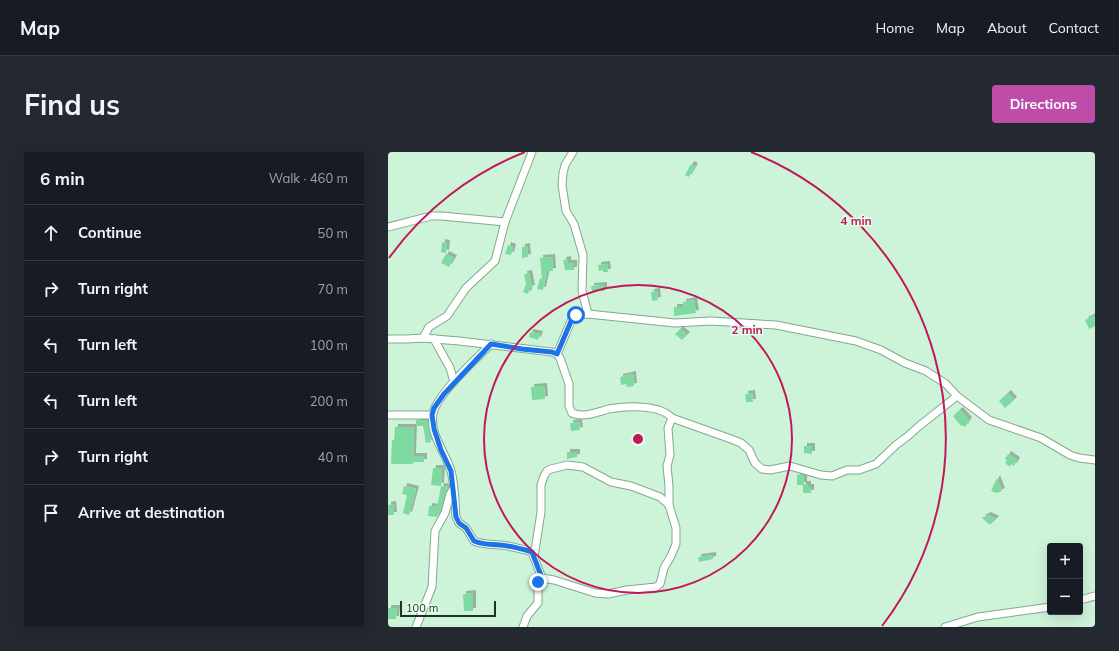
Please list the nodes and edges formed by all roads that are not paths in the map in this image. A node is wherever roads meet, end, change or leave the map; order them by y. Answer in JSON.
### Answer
{"nodes":[{"id":1,"x":532,"y":152,"type":"edge"},
{"id":2,"x":573,"y":152,"type":"edge"},
{"id":3,"x":504,"y":222,"type":"junction"},
{"id":4,"x":388,"y":227,"type":"edge"},
{"id":5,"x":588,"y":314,"type":"junction"},
{"id":6,"x":423,"y":338,"type":"junction"},
{"id":7,"x":388,"y":339,"type":"edge"},
{"id":8,"x":434,"y":339,"type":"junction"},
{"id":9,"x":491,"y":344,"type":"junction"},
{"id":10,"x":557,"y":354,"type":"junction"},
{"id":11,"x":454,"y":382,"type":"junction"},
{"id":12,"x":957,"y":396,"type":"junction"},
{"id":13,"x":388,"y":415,"type":"edge"},
{"id":14,"x":432,"y":415,"type":"junction"},
{"id":15,"x":672,"y":418,"type":"junction"},
{"id":16,"x":1095,"y":460,"type":"edge"},
{"id":17,"x":453,"y":489,"type":"junction"},
{"id":18,"x":669,"y":505,"type":"junction"},
{"id":19,"x":534,"y":557,"type":"junction"},
{"id":20,"x":542,"y":578,"type":"junction"},
{"id":21,"x":1095,"y":596,"type":"edge"},
{"id":22,"x":1083,"y":599,"type":"edge"},
{"id":23,"x":1047,"y":607,"type":"edge"},
{"id":24,"x":416,"y":627,"type":"edge"},
{"id":25,"x":523,"y":627,"type":"edge"},
{"id":26,"x":945,"y":627,"type":"edge"}],
"edges":[{"from":1,"to":3,"type":"street"},
{"from":2,"to":5,"type":"street"},
{"from":3,"to":4,"type":"street"},
{"from":3,"to":6,"type":"street"},
{"from":5,"to":10,"type":"street"},
{"from":5,"to":12,"type":"street"},
{"from":6,"to":7,"type":"street"},
{"from":6,"to":8,"type":"street"},
{"from":8,"to":9,"type":"street"},
{"from":8,"to":11,"type":"street"},
{"from":9,"to":10,"type":"street"},
{"from":9,"to":11,"type":"street"},
{"from":10,"to":15,"type":"street"},
{"from":11,"to":14,"type":"street"},
{"from":12,"to":15,"type":"street"},
{"from":12,"to":16,"type":"street"},
{"from":13,"to":14,"type":"street"},
{"from":14,"to":17,"type":"street"},
{"from":15,"to":18,"type":"street"},
{"from":17,"to":19,"type":"street"},
{"from":17,"to":24,"type":"street"},
{"from":18,"to":19,"type":"street"},
{"from":18,"to":20,"type":"street"},
{"from":19,"to":20,"type":"street"},
{"from":20,"to":25,"type":"street"},
{"from":21,"to":22,"type":"street"},
{"from":23,"to":26,"type":"street"}]}
